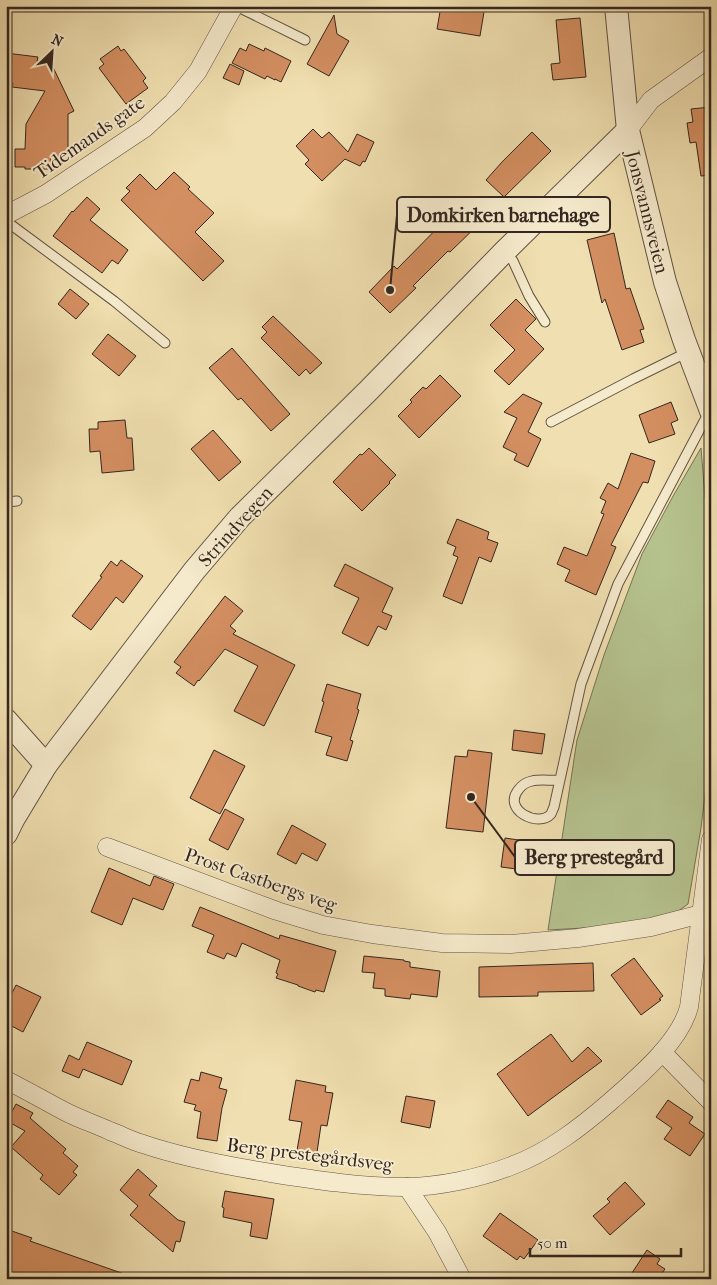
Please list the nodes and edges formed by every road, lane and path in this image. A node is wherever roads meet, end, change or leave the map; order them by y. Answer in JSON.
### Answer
{"nodes":[{"id":1,"x":235,"y":6,"type":"edge"},
{"id":2,"x":616,"y":6,"type":"edge"},
{"id":3,"x":305,"y":40,"type":"dead end"},
{"id":4,"x":711,"y":57,"type":"edge"},
{"id":5,"x":628,"y":130,"type":"junction"},
{"id":6,"x":6,"y":214,"type":"edge"},
{"id":7,"x":6,"y":221,"type":"edge"},
{"id":8,"x":505,"y":251,"type":"junction"},
{"id":9,"x":545,"y":322,"type":"dead end"},
{"id":10,"x":166,"y":343,"type":"dead end"},
{"id":11,"x":688,"y":352,"type":"junction"},
{"id":12,"x":711,"y":410,"type":"edge"},
{"id":13,"x":551,"y":422,"type":"dead end"},
{"id":14,"x":17,"y":501,"type":"dead end"},
{"id":15,"x":6,"y":502,"type":"edge"},
{"id":16,"x":6,"y":720,"type":"edge"},
{"id":17,"x":6,"y":742,"type":"edge"},
{"id":18,"x":46,"y":765,"type":"junction"},
{"id":19,"x":560,"y":780,"type":"junction"},
{"id":20,"x":6,"y":834,"type":"edge"},
{"id":21,"x":711,"y":840,"type":"edge"},
{"id":22,"x":107,"y":847,"type":"dead end"},
{"id":23,"x":701,"y":914,"type":"junction"},
{"id":24,"x":662,"y":1052,"type":"junction"},
{"id":25,"x":6,"y":1080,"type":"edge"},
{"id":26,"x":711,"y":1102,"type":"edge"},
{"id":27,"x":407,"y":1187,"type":"junction"},
{"id":28,"x":462,"y":1279,"type":"edge"}],
"edges":[{"from":1,"to":3,"type":"lane"},
{"from":1,"to":6,"type":"street","name":"Tidemands gate"},
{"from":2,"to":5,"type":"street","name":"Jonsvannsveien"},
{"from":4,"to":5,"type":"street","name":"Strindvegen"},
{"from":5,"to":8,"type":"street","name":"Strindvegen"},
{"from":5,"to":11,"type":"street","name":"Jonsvannsveien"},
{"from":7,"to":10,"type":"lane"},
{"from":8,"to":9,"type":"lane"},
{"from":8,"to":18,"type":"street","name":"Strindvegen"},
{"from":11,"to":12,"type":"street","name":"Jonsvannsveien"},
{"from":11,"to":13,"type":"lane"},
{"from":12,"to":19,"type":"lane"},
{"from":14,"to":15,"type":"lane"},
{"from":16,"to":18,"type":"street"},
{"from":17,"to":18,"type":"street"},
{"from":18,"to":20,"type":"street","name":"Strindvegen"},
{"from":19,"to":19,"type":"lane"},
{"from":21,"to":23,"type":"street","name":"Berg prestegårdsveg"},
{"from":22,"to":23,"type":"street","name":"Prost Castbergs veg"},
{"from":23,"to":24,"type":"street","name":"Berg prestegårdsveg"},
{"from":24,"to":26,"type":"street"},
{"from":24,"to":27,"type":"street","name":"Berg prestegårdsveg"},
{"from":25,"to":27,"type":"street","name":"Berg prestegårdsveg"},
{"from":27,"to":28,"type":"street"}]}
